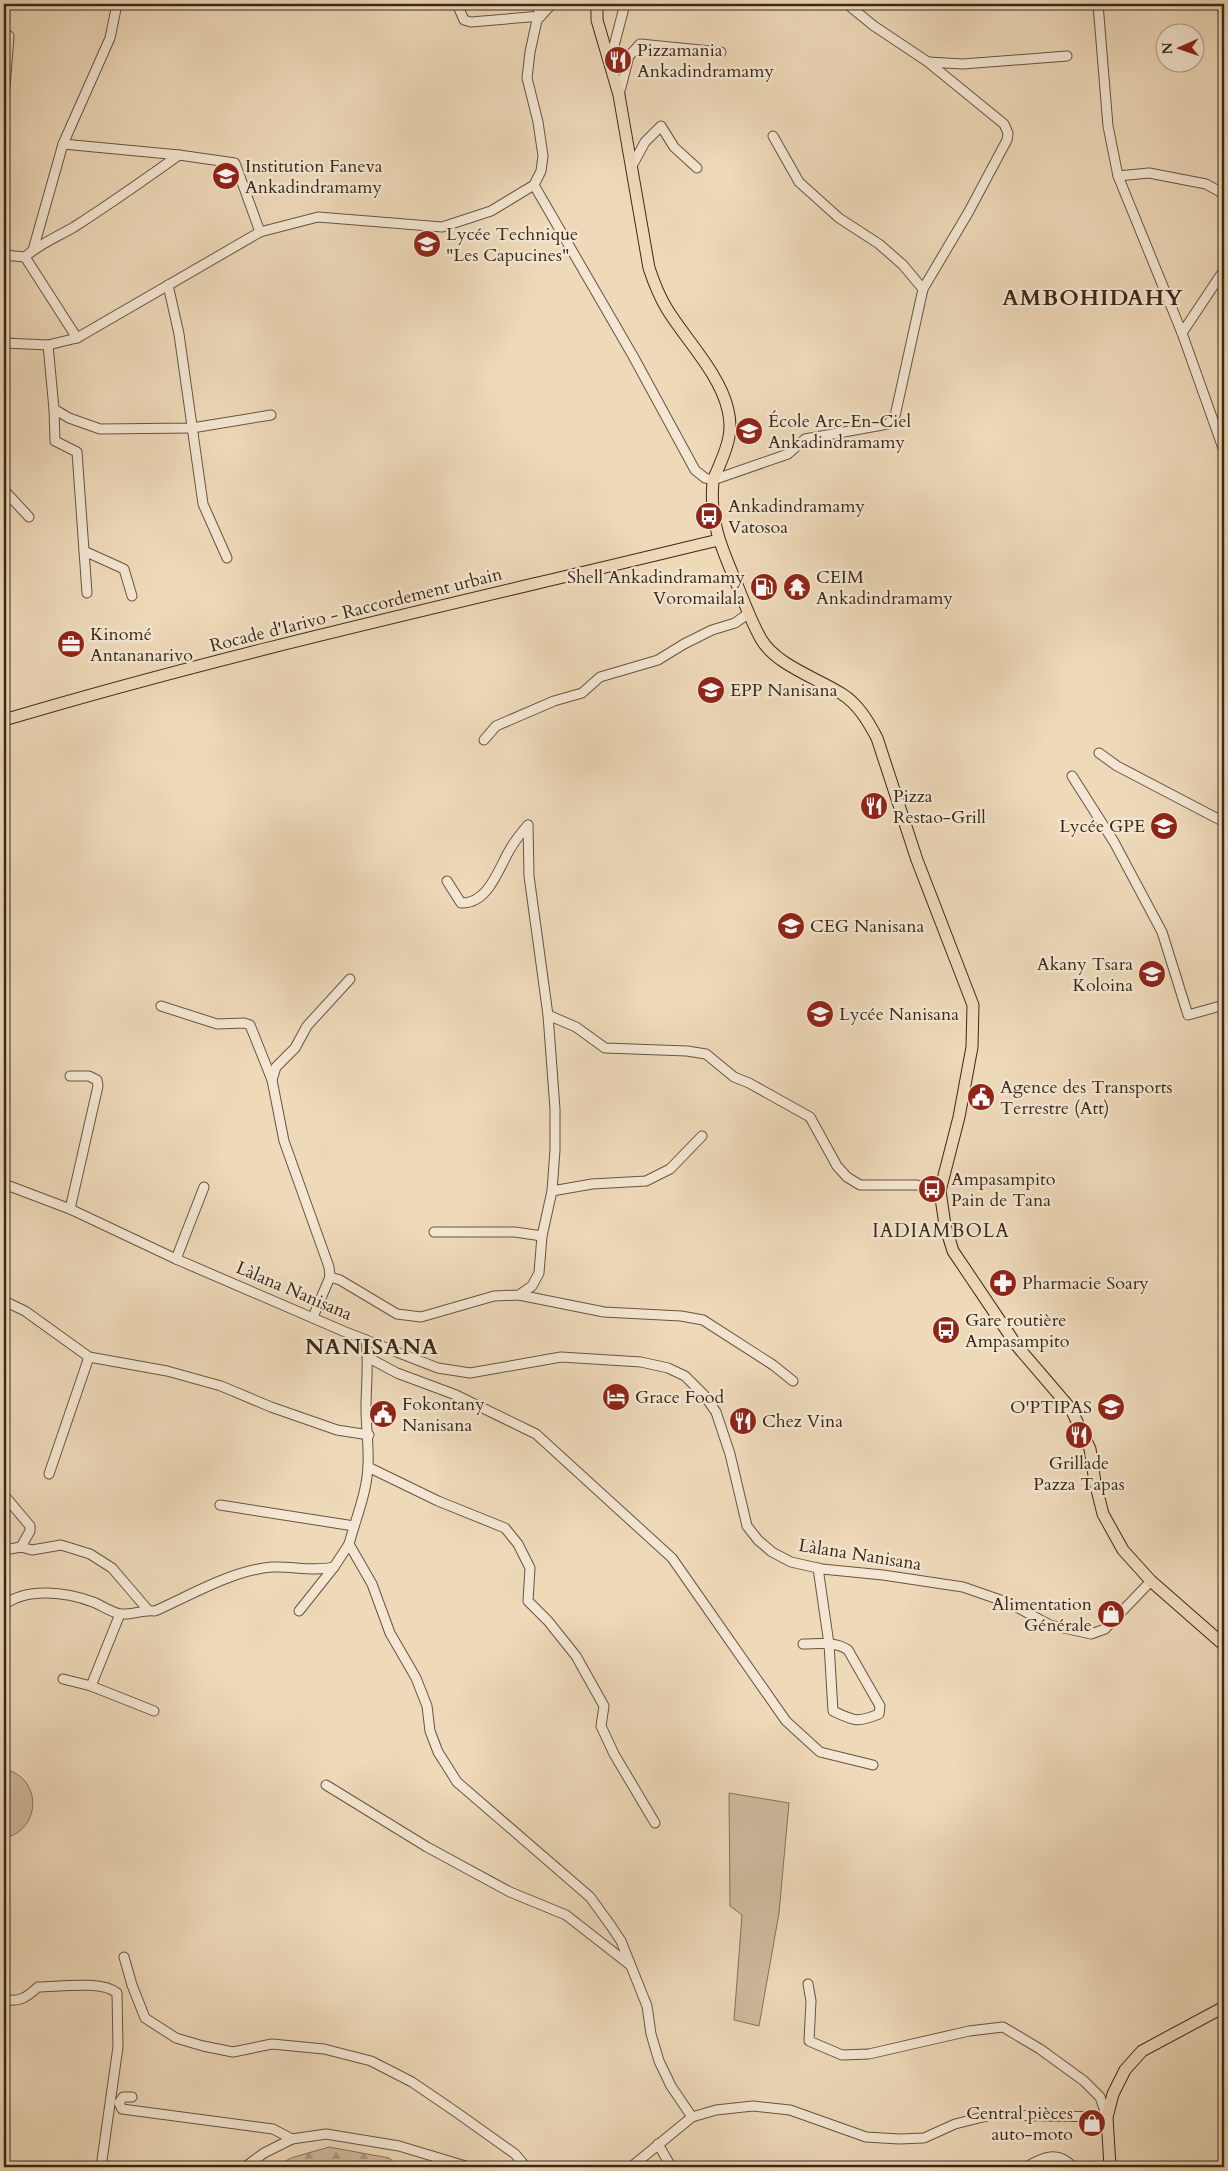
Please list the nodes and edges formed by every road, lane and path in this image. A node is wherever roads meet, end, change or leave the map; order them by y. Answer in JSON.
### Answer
{"nodes":[{"id":1,"x":117,"y":4,"type":"edge"},
{"id":2,"x":457,"y":4,"type":"edge"},
{"id":3,"x":536,"y":4,"type":"edge"},
{"id":4,"x":552,"y":4,"type":"edge"},
{"id":5,"x":597,"y":4,"type":"edge"},
{"id":6,"x":625,"y":4,"type":"edge"},
{"id":7,"x":703,"y":4,"type":"edge"},
{"id":8,"x":709,"y":4,"type":"edge"},
{"id":9,"x":846,"y":4,"type":"edge"},
{"id":10,"x":1098,"y":4,"type":"edge"},
{"id":11,"x":541,"y":16,"type":"junction"},
{"id":12,"x":9,"y":36,"type":"dead end"},
{"id":13,"x":721,"y":52,"type":"dead end"},
{"id":14,"x":1067,"y":56,"type":"dead end"},
{"id":15,"x":610,"y":61,"type":"junction"},
{"id":16,"x":928,"y":62,"type":"junction"},
{"id":17,"x":620,"y":96,"type":"junction"},
{"id":18,"x":4,"y":100,"type":"edge"},
{"id":19,"x":773,"y":136,"type":"dead end"},
{"id":20,"x":63,"y":144,"type":"junction"},
{"id":21,"x":179,"y":155,"type":"junction"},
{"id":22,"x":632,"y":166,"type":"junction"},
{"id":23,"x":697,"y":168,"type":"dead end"},
{"id":24,"x":1118,"y":176,"type":"junction"},
{"id":25,"x":534,"y":184,"type":"junction"},
{"id":26,"x":1224,"y":194,"type":"edge"},
{"id":27,"x":260,"y":232,"type":"junction"},
{"id":28,"x":33,"y":250,"type":"junction"},
{"id":29,"x":4,"y":255,"type":"edge"},
{"id":30,"x":25,"y":257,"type":"junction"},
{"id":31,"x":1224,"y":270,"type":"edge"},
{"id":32,"x":168,"y":285,"type":"junction"},
{"id":33,"x":923,"y":289,"type":"junction"},
{"id":34,"x":1182,"y":333,"type":"junction"},
{"id":35,"x":77,"y":338,"type":"junction"},
{"id":36,"x":4,"y":343,"type":"edge"},
{"id":37,"x":48,"y":345,"type":"junction"},
{"id":38,"x":54,"y":409,"type":"junction"},
{"id":39,"x":271,"y":415,"type":"dead end"},
{"id":40,"x":192,"y":428,"type":"junction"},
{"id":41,"x":1224,"y":451,"type":"edge"},
{"id":42,"x":714,"y":480,"type":"junction"},
{"id":43,"x":4,"y":490,"type":"edge"},
{"id":44,"x":29,"y":517,"type":"dead end"},
{"id":45,"x":718,"y":540,"type":"junction"},
{"id":46,"x":84,"y":551,"type":"junction"},
{"id":47,"x":227,"y":558,"type":"dead end"},
{"id":48,"x":87,"y":593,"type":"dead end"},
{"id":49,"x":132,"y":596,"type":"dead end"},
{"id":50,"x":749,"y":614,"type":"junction"},
{"id":51,"x":4,"y":720,"type":"edge"},
{"id":52,"x":484,"y":740,"type":"dead end"},
{"id":53,"x":1099,"y":753,"type":"dead end"},
{"id":54,"x":1072,"y":776,"type":"dead end"},
{"id":55,"x":1224,"y":822,"type":"edge"},
{"id":56,"x":447,"y":881,"type":"dead end"},
{"id":57,"x":350,"y":979,"type":"dead end"},
{"id":58,"x":1224,"y":1005,"type":"edge"},
{"id":59,"x":161,"y":1006,"type":"dead end"},
{"id":60,"x":548,"y":1015,"type":"junction"},
{"id":61,"x":70,"y":1076,"type":"dead end"},
{"id":62,"x":272,"y":1080,"type":"junction"},
{"id":63,"x":702,"y":1136,"type":"dead end"},
{"id":64,"x":4,"y":1184,"type":"edge"},
{"id":65,"x":204,"y":1187,"type":"dead end"},
{"id":66,"x":552,"y":1191,"type":"junction"},
{"id":67,"x":940,"y":1191,"type":"junction"},
{"id":68,"x":70,"y":1209,"type":"junction"},
{"id":69,"x":434,"y":1232,"type":"dead end"},
{"id":70,"x":542,"y":1236,"type":"junction"},
{"id":71,"x":176,"y":1259,"type":"junction"},
{"id":72,"x":330,"y":1277,"type":"junction"},
{"id":73,"x":519,"y":1295,"type":"junction"},
{"id":74,"x":4,"y":1301,"type":"edge"},
{"id":75,"x":313,"y":1316,"type":"junction"},
{"id":76,"x":366,"y":1340,"type":"junction"},
{"id":77,"x":89,"y":1357,"type":"junction"},
{"id":78,"x":369,"y":1358,"type":"junction"},
{"id":79,"x":793,"y":1382,"type":"dead end"},
{"id":80,"x":369,"y":1435,"type":"junction"},
{"id":81,"x":368,"y":1467,"type":"junction"},
{"id":82,"x":49,"y":1474,"type":"dead end"},
{"id":83,"x":4,"y":1495,"type":"edge"},
{"id":84,"x":220,"y":1505,"type":"dead end"},
{"id":85,"x":354,"y":1526,"type":"junction"},
{"id":86,"x":350,"y":1544,"type":"junction"},
{"id":87,"x":21,"y":1547,"type":"junction"},
{"id":88,"x":4,"y":1550,"type":"edge"},
{"id":89,"x":334,"y":1567,"type":"junction"},
{"id":90,"x":818,"y":1568,"type":"junction"},
{"id":91,"x":1150,"y":1582,"type":"junction"},
{"id":92,"x":4,"y":1605,"type":"edge"},
{"id":93,"x":148,"y":1610,"type":"junction"},
{"id":94,"x":299,"y":1611,"type":"dead end"},
{"id":95,"x":120,"y":1614,"type":"junction"},
{"id":96,"x":803,"y":1644,"type":"dead end"},
{"id":97,"x":828,"y":1644,"type":"junction"},
{"id":98,"x":1224,"y":1645,"type":"edge"},
{"id":99,"x":63,"y":1679,"type":"dead end"},
{"id":100,"x":91,"y":1686,"type":"junction"},
{"id":101,"x":154,"y":1710,"type":"dead end"},
{"id":102,"x":873,"y":1765,"type":"dead end"},
{"id":103,"x":326,"y":1785,"type":"dead end"},
{"id":104,"x":655,"y":1823,"type":"dead end"},
{"id":105,"x":124,"y":1957,"type":"dead end"},
{"id":106,"x":632,"y":1966,"type":"junction"},
{"id":107,"x":808,"y":1984,"type":"dead end"},
{"id":108,"x":4,"y":1999,"type":"edge"},
{"id":109,"x":1224,"y":2007,"type":"edge"},
{"id":110,"x":132,"y":2097,"type":"dead end"},
{"id":111,"x":692,"y":2117,"type":"junction"},
{"id":112,"x":1107,"y":2117,"type":"junction"},
{"id":113,"x":292,"y":2138,"type":"junction"},
{"id":114,"x":658,"y":2144,"type":"junction"},
{"id":115,"x":101,"y":2167,"type":"edge"},
{"id":116,"x":245,"y":2167,"type":"edge"},
{"id":117,"x":469,"y":2167,"type":"edge"},
{"id":118,"x":526,"y":2167,"type":"edge"},
{"id":119,"x":631,"y":2167,"type":"edge"},
{"id":120,"x":669,"y":2167,"type":"edge"},
{"id":121,"x":1026,"y":2167,"type":"edge"},
{"id":122,"x":1074,"y":2167,"type":"edge"},
{"id":123,"x":1110,"y":2167,"type":"edge"}],
"edges":[{"from":1,"to":20,"type":"street"},
{"from":2,"to":11,"type":"street"},
{"from":3,"to":11,"type":"street"},
{"from":4,"to":11,"type":"street"},
{"from":5,"to":15,"type":"main road"},
{"from":6,"to":15,"type":"street"},
{"from":7,"to":8,"type":"street"},
{"from":9,"to":16,"type":"street"},
{"from":10,"to":24,"type":"street"},
{"from":11,"to":25,"type":"street"},
{"from":12,"to":18,"type":"street"},
{"from":13,"to":17,"type":"street"},
{"from":14,"to":16,"type":"street"},
{"from":15,"to":17,"type":"main road"},
{"from":16,"to":33,"type":"street"},
{"from":17,"to":22,"type":"main road"},
{"from":19,"to":33,"type":"street"},
{"from":20,"to":21,"type":"street"},
{"from":20,"to":28,"type":"street"},
{"from":21,"to":27,"type":"street"},
{"from":21,"to":28,"type":"street"},
{"from":22,"to":23,"type":"street"},
{"from":22,"to":42,"type":"main road"},
{"from":24,"to":26,"type":"street"},
{"from":24,"to":34,"type":"street"},
{"from":25,"to":27,"type":"street"},
{"from":25,"to":42,"type":"street"},
{"from":27,"to":32,"type":"street"},
{"from":28,"to":30,"type":"street"},
{"from":29,"to":30,"type":"street"},
{"from":30,"to":35,"type":"street"},
{"from":31,"to":34,"type":"street"},
{"from":32,"to":35,"type":"street"},
{"from":32,"to":40,"type":"street"},
{"from":33,"to":42,"type":"street"},
{"from":34,"to":41,"type":"street"},
{"from":35,"to":37,"type":"street"},
{"from":36,"to":37,"type":"street"},
{"from":37,"to":38,"type":"street"},
{"from":38,"to":40,"type":"street"},
{"from":38,"to":46,"type":"street"},
{"from":39,"to":40,"type":"street"},
{"from":40,"to":47,"type":"street"},
{"from":42,"to":45,"type":"main road"},
{"from":43,"to":44,"type":"street"},
{"from":45,"to":50,"type":"main road"},
{"from":45,"to":51,"type":"main road","name":"Rocade d'Iarivo - Raccordement urbain"},
{"from":46,"to":48,"type":"street"},
{"from":46,"to":49,"type":"street"},
{"from":50,"to":52,"type":"street"},
{"from":50,"to":67,"type":"main road"},
{"from":53,"to":55,"type":"street"},
{"from":54,"to":58,"type":"street"},
{"from":56,"to":60,"type":"street"},
{"from":57,"to":62,"type":"street"},
{"from":59,"to":62,"type":"street"},
{"from":60,"to":66,"type":"street"},
{"from":60,"to":67,"type":"street"},
{"from":61,"to":68,"type":"street"},
{"from":62,"to":72,"type":"street"},
{"from":63,"to":66,"type":"street"},
{"from":64,"to":68,"type":"street","name":"Làlana Nanisana"},
{"from":65,"to":71,"type":"street"},
{"from":66,"to":70,"type":"street"},
{"from":67,"to":91,"type":"main road"},
{"from":68,"to":71,"type":"street","name":"Làlana Nanisana"},
{"from":69,"to":70,"type":"street"},
{"from":70,"to":73,"type":"street"},
{"from":71,"to":75,"type":"street","name":"Làlana Nanisana"},
{"from":72,"to":73,"type":"street"},
{"from":72,"to":75,"type":"street"},
{"from":73,"to":79,"type":"street"},
{"from":74,"to":77,"type":"street"},
{"from":75,"to":76,"type":"street","name":"Làlana Nanisana"},
{"from":76,"to":78,"type":"street"},
{"from":76,"to":90,"type":"street","name":"Làlana Nanisana"},
{"from":77,"to":80,"type":"street"},
{"from":77,"to":82,"type":"street"},
{"from":78,"to":80,"type":"street"},
{"from":78,"to":102,"type":"street"},
{"from":80,"to":81,"type":"street"},
{"from":81,"to":85,"type":"street"},
{"from":81,"to":104,"type":"street"},
{"from":83,"to":87,"type":"street"},
{"from":84,"to":85,"type":"street"},
{"from":85,"to":86,"type":"street"},
{"from":86,"to":89,"type":"street"},
{"from":86,"to":106,"type":"street"},
{"from":87,"to":88,"type":"street"},
{"from":87,"to":93,"type":"street"},
{"from":89,"to":93,"type":"street"},
{"from":89,"to":94,"type":"street"},
{"from":90,"to":91,"type":"street","name":"Làlana Nanisana"},
{"from":90,"to":97,"type":"street"},
{"from":91,"to":98,"type":"main road"},
{"from":92,"to":95,"type":"street"},
{"from":93,"to":95,"type":"street"},
{"from":95,"to":100,"type":"street"},
{"from":96,"to":97,"type":"street"},
{"from":97,"to":97,"type":"street"},
{"from":99,"to":100,"type":"street"},
{"from":100,"to":101,"type":"street"},
{"from":103,"to":106,"type":"street"},
{"from":105,"to":118,"type":"street"},
{"from":106,"to":111,"type":"street"},
{"from":107,"to":112,"type":"street"},
{"from":108,"to":115,"type":"street"},
{"from":109,"to":112,"type":"main road"},
{"from":110,"to":113,"type":"street"},
{"from":111,"to":112,"type":"street"},
{"from":111,"to":114,"type":"street"},
{"from":112,"to":123,"type":"main road"},
{"from":113,"to":116,"type":"street"},
{"from":113,"to":117,"type":"street"},
{"from":114,"to":119,"type":"street"},
{"from":114,"to":120,"type":"street"},
{"from":121,"to":122,"type":"street"}]}
